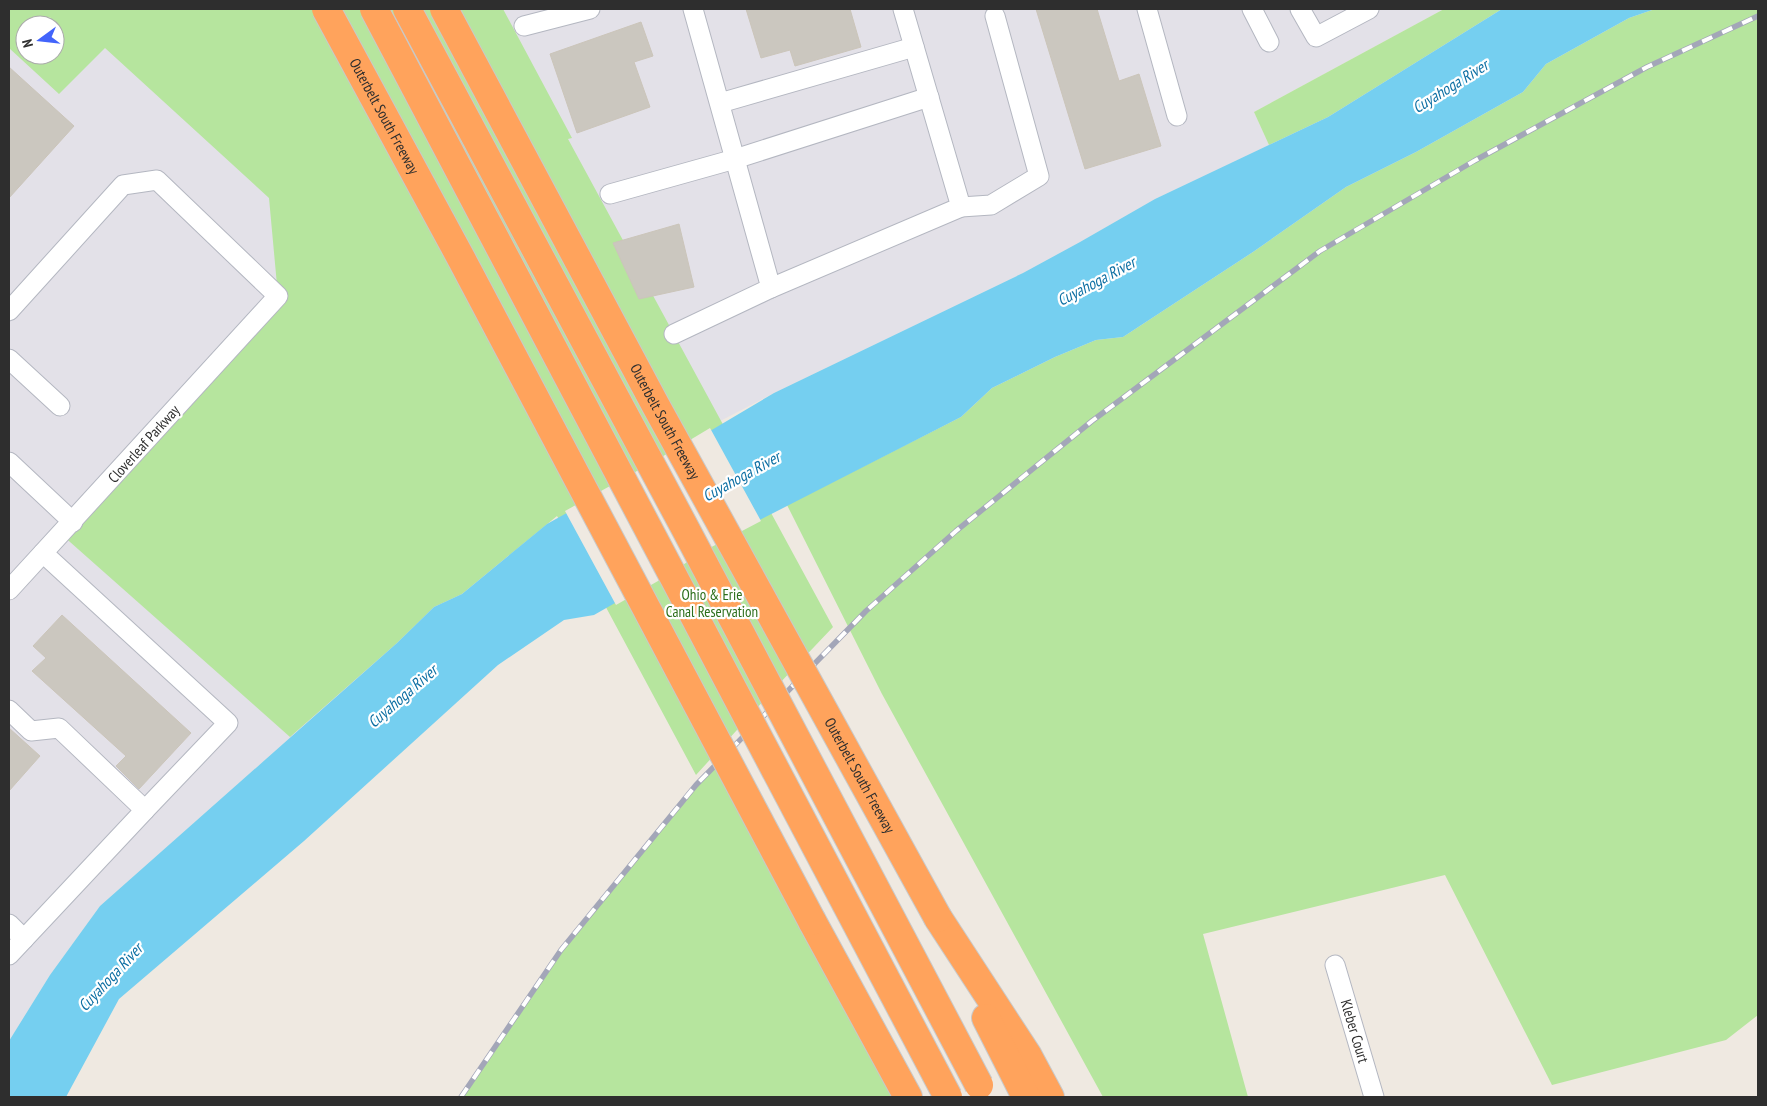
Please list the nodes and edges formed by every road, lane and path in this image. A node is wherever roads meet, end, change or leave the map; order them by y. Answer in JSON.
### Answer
{"nodes":[{"id":1,"x":326,"y":9,"type":"edge"},
{"id":2,"x":374,"y":9,"type":"edge"},
{"id":3,"x":407,"y":9,"type":"edge"},
{"id":4,"x":444,"y":9,"type":"edge"},
{"id":5,"x":590,"y":9,"type":"edge"},
{"id":6,"x":693,"y":9,"type":"edge"},
{"id":7,"x":903,"y":9,"type":"edge"},
{"id":8,"x":1147,"y":9,"type":"edge"},
{"id":9,"x":1252,"y":9,"type":"edge"},
{"id":10,"x":1300,"y":9,"type":"edge"},
{"id":11,"x":1368,"y":9,"type":"edge"},
{"id":12,"x":995,"y":16,"type":"dead end"},
{"id":13,"x":524,"y":26,"type":"dead end"},
{"id":14,"x":1270,"y":42,"type":"dead end"},
{"id":15,"x":914,"y":47,"type":"junction"},
{"id":16,"x":929,"y":97,"type":"junction"},
{"id":17,"x":720,"y":103,"type":"junction"},
{"id":18,"x":1177,"y":116,"type":"dead end"},
{"id":19,"x":735,"y":159,"type":"junction"},
{"id":20,"x":610,"y":194,"type":"dead end"},
{"id":21,"x":961,"y":207,"type":"junction"},
{"id":22,"x":771,"y":288,"type":"junction"},
{"id":23,"x":9,"y":311,"type":"edge"},
{"id":24,"x":674,"y":334,"type":"dead end"},
{"id":25,"x":9,"y":359,"type":"edge"},
{"id":26,"x":60,"y":406,"type":"dead end"},
{"id":27,"x":9,"y":462,"type":"edge"},
{"id":28,"x":73,"y":522,"type":"junction"},
{"id":29,"x":43,"y":553,"type":"junction"},
{"id":30,"x":9,"y":590,"type":"edge"},
{"id":31,"x":9,"y":710,"type":"edge"},
{"id":32,"x":145,"y":810,"type":"junction"},
{"id":33,"x":9,"y":924,"type":"edge"},
{"id":34,"x":24,"y":939,"type":"junction"},
{"id":35,"x":9,"y":955,"type":"edge"},
{"id":36,"x":1335,"y":965,"type":"dead end"},
{"id":37,"x":1018,"y":1061,"type":"junction"},
{"id":38,"x":982,"y":1091,"type":"edge"},
{"id":39,"x":908,"y":1097,"type":"edge"},
{"id":40,"x":948,"y":1097,"type":"edge"},
{"id":41,"x":1026,"y":1097,"type":"edge"},
{"id":42,"x":1050,"y":1097,"type":"edge"},
{"id":43,"x":1374,"y":1097,"type":"edge"}],
"edges":[{"from":1,"to":39,"type":"highway","name":"Outerbelt South Freeway","bridge":true},
{"from":2,"to":40,"type":"highway","bridge":true},
{"from":3,"to":38,"type":"highway","bridge":true},
{"from":4,"to":37,"type":"highway","name":"Outerbelt South Freeway","bridge":true},
{"from":5,"to":13,"type":"street"},
{"from":6,"to":17,"type":"street"},
{"from":7,"to":15,"type":"street"},
{"from":8,"to":18,"type":"street"},
{"from":9,"to":14,"type":"street"},
{"from":10,"to":11,"type":"street"},
{"from":12,"to":21,"type":"street"},
{"from":15,"to":16,"type":"street"},
{"from":15,"to":17,"type":"street"},
{"from":16,"to":19,"type":"street"},
{"from":16,"to":21,"type":"street"},
{"from":17,"to":19,"type":"street"},
{"from":19,"to":20,"type":"street"},
{"from":19,"to":22,"type":"street"},
{"from":21,"to":22,"type":"street"},
{"from":22,"to":24,"type":"street"},
{"from":23,"to":28,"type":"street","name":"Cloverleaf Parkway"},
{"from":25,"to":26,"type":"street"},
{"from":27,"to":28,"type":"street"},
{"from":28,"to":29,"type":"street","name":"Cloverleaf Parkway"},
{"from":29,"to":30,"type":"street","name":"Cloverleaf Parkway"},
{"from":29,"to":32,"type":"street"},
{"from":31,"to":32,"type":"street"},
{"from":32,"to":34,"type":"street"},
{"from":33,"to":34,"type":"street"},
{"from":34,"to":35,"type":"street"},
{"from":36,"to":43,"type":"street","name":"Kleber Court"},
{"from":37,"to":41,"type":"highway","name":"Outerbelt South Freeway"},
{"from":37,"to":42,"type":"highway"}]}
